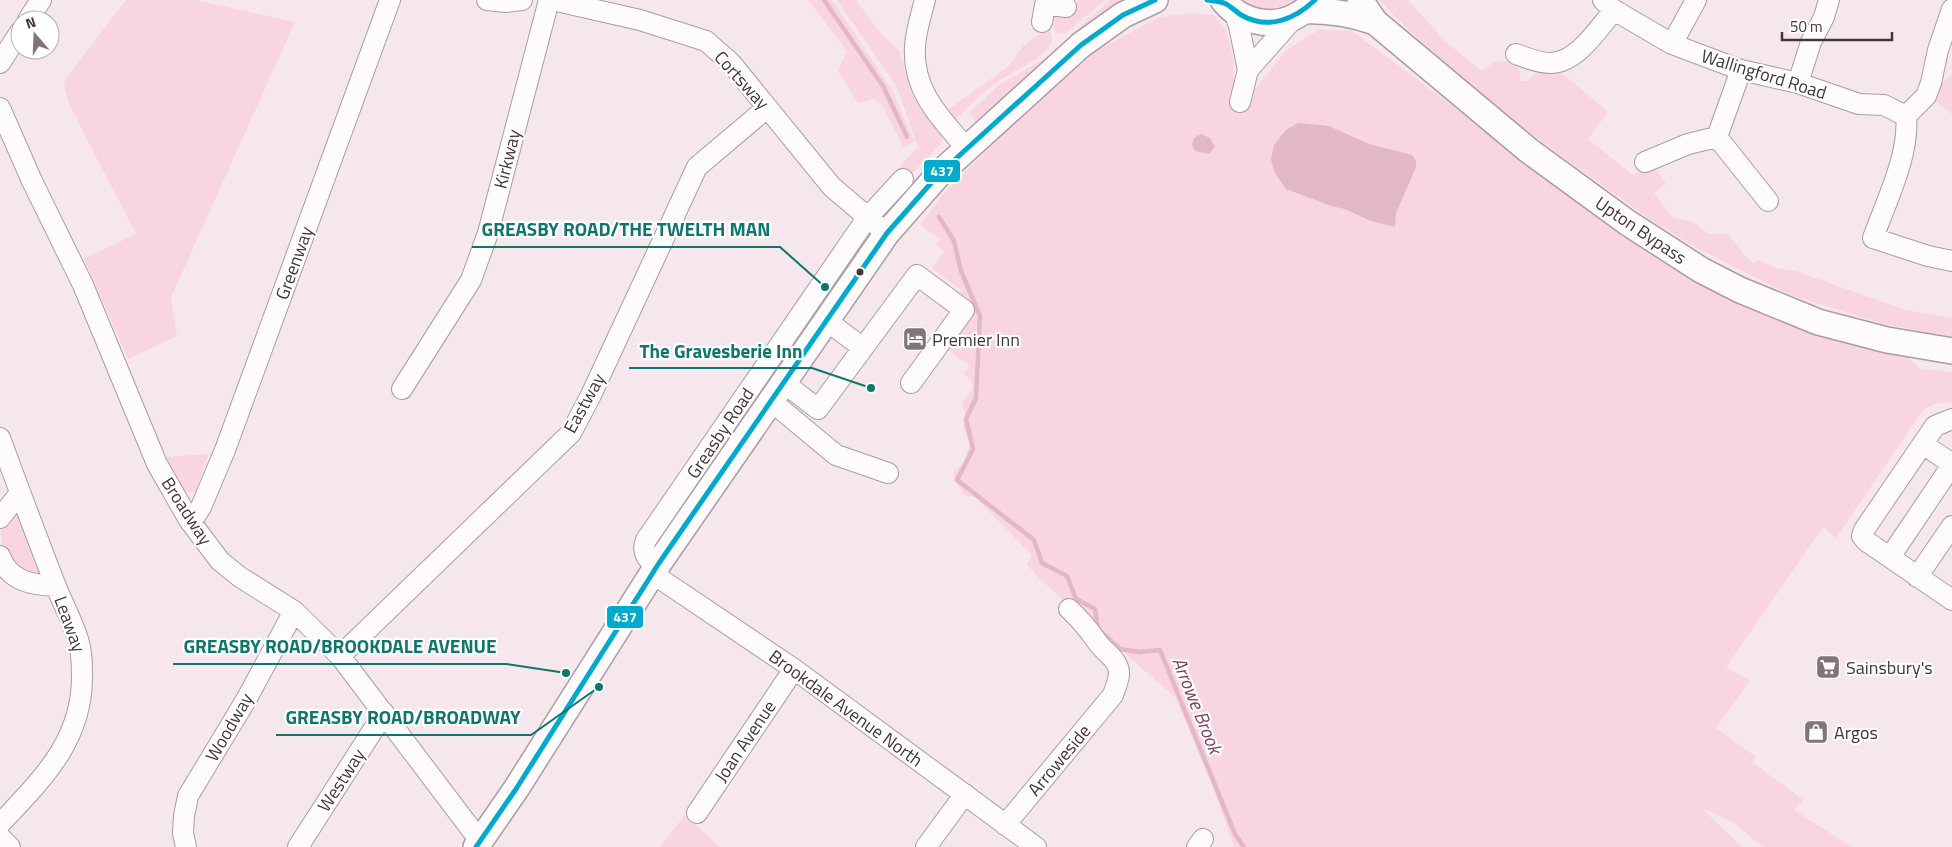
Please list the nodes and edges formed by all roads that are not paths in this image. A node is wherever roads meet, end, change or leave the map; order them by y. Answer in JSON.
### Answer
{"nodes":[{"id":1,"x":390,"y":0,"type":"edge"},
{"id":2,"x":487,"y":0,"type":"edge"},
{"id":3,"x":522,"y":0,"type":"edge"},
{"id":4,"x":551,"y":0,"type":"edge"},
{"id":5,"x":924,"y":0,"type":"edge"},
{"id":6,"x":1155,"y":0,"type":"edge"},
{"id":7,"x":1360,"y":0,"type":"edge"},
{"id":8,"x":1696,"y":0,"type":"edge"},
{"id":9,"x":1829,"y":0,"type":"edge"},
{"id":10,"x":1223,"y":4,"type":"edge"},
{"id":11,"x":1608,"y":5,"type":"edge"},
{"id":12,"x":1066,"y":7,"type":"dead end"},
{"id":13,"x":1045,"y":9,"type":"edge"},
{"id":14,"x":1304,"y":9,"type":"edge"},
{"id":15,"x":1952,"y":9,"type":"edge"},
{"id":16,"x":1375,"y":22,"type":"junction"},
{"id":17,"x":1672,"y":44,"type":"junction"},
{"id":18,"x":10,"y":48,"type":"edge"},
{"id":19,"x":1516,"y":54,"type":"dead end"},
{"id":20,"x":0,"y":63,"type":"edge"},
{"id":21,"x":1248,"y":70,"type":"junction"},
{"id":22,"x":1741,"y":70,"type":"junction"},
{"id":23,"x":1798,"y":83,"type":"junction"},
{"id":24,"x":1240,"y":102,"type":"dead end"},
{"id":25,"x":0,"y":108,"type":"edge"},
{"id":26,"x":767,"y":108,"type":"junction"},
{"id":27,"x":1906,"y":116,"type":"junction"},
{"id":28,"x":1717,"y":137,"type":"junction"},
{"id":29,"x":967,"y":149,"type":"junction"},
{"id":30,"x":1645,"y":162,"type":"dead end"},
{"id":31,"x":903,"y":179,"type":"dead end"},
{"id":32,"x":1768,"y":201,"type":"dead end"},
{"id":33,"x":867,"y":218,"type":"junction"},
{"id":34,"x":887,"y":233,"type":"junction"},
{"id":35,"x":1952,"y":261,"type":"edge"},
{"id":36,"x":827,"y":321,"type":"junction"},
{"id":37,"x":863,"y":348,"type":"junction"},
{"id":38,"x":1952,"y":352,"type":"edge"},
{"id":39,"x":911,"y":383,"type":"dead end"},
{"id":40,"x":402,"y":389,"type":"dead end"},
{"id":41,"x":777,"y":392,"type":"junction"},
{"id":42,"x":1952,"y":419,"type":"edge"},
{"id":43,"x":0,"y":438,"type":"edge"},
{"id":44,"x":1923,"y":444,"type":"junction"},
{"id":45,"x":1952,"y":464,"type":"edge"},
{"id":46,"x":888,"y":473,"type":"dead end"},
{"id":47,"x":20,"y":493,"type":"junction"},
{"id":48,"x":0,"y":518,"type":"edge"},
{"id":49,"x":189,"y":520,"type":"junction"},
{"id":50,"x":1952,"y":526,"type":"edge"},
{"id":51,"x":0,"y":556,"type":"edge"},
{"id":52,"x":1890,"y":557,"type":"junction"},
{"id":53,"x":655,"y":570,"type":"junction"},
{"id":54,"x":1917,"y":577,"type":"junction"},
{"id":55,"x":56,"y":586,"type":"junction"},
{"id":56,"x":1950,"y":594,"type":"edge"},
{"id":57,"x":1069,"y":609,"type":"dead end"},
{"id":58,"x":294,"y":611,"type":"junction"},
{"id":59,"x":340,"y":656,"type":"junction"},
{"id":60,"x":794,"y":670,"type":"junction"},
{"id":61,"x":384,"y":713,"type":"junction"},
{"id":62,"x":965,"y":794,"type":"junction"},
{"id":63,"x":697,"y":813,"type":"dead end"},
{"id":64,"x":0,"y":824,"type":"edge"},
{"id":65,"x":1005,"y":825,"type":"junction"},
{"id":66,"x":0,"y":837,"type":"edge"},
{"id":67,"x":478,"y":844,"type":"edge"},
{"id":68,"x":10,"y":847,"type":"edge"},
{"id":69,"x":186,"y":847,"type":"edge"},
{"id":70,"x":298,"y":847,"type":"edge"},
{"id":71,"x":926,"y":847,"type":"edge"},
{"id":72,"x":1036,"y":847,"type":"edge"}],
"edges":[{"from":1,"to":49,"type":"street","name":"Greenway"},
{"from":2,"to":3,"type":"street"},
{"from":4,"to":26,"type":"street","name":"Cortsway"},
{"from":4,"to":40,"type":"street","name":"Kirkway"},
{"from":5,"to":29,"type":"street"},
{"from":6,"to":29,"type":"main road","name":"Greasby Road"},
{"from":7,"to":16,"type":"main road","name":"Upton Bypass"},
{"from":8,"to":17,"type":"street"},
{"from":9,"to":23,"type":"street"},
{"from":10,"to":14,"type":"main road","name":"Upton Bypass"},
{"from":10,"to":21,"type":"street"},
{"from":11,"to":17,"type":"street","name":"Wallingford Road"},
{"from":11,"to":19,"type":"street"},
{"from":12,"to":13,"type":"street"},
{"from":14,"to":16,"type":"main road","name":"Upton Bypass"},
{"from":14,"to":21,"type":"street"},
{"from":15,"to":27,"type":"street"},
{"from":16,"to":38,"type":"main road","name":"Upton Bypass"},
{"from":17,"to":22,"type":"street","name":"Wallingford Road"},
{"from":18,"to":20,"type":"street"},
{"from":21,"to":24,"type":"street"},
{"from":22,"to":23,"type":"street","name":"Wallingford Road"},
{"from":22,"to":28,"type":"street"},
{"from":23,"to":27,"type":"street","name":"Wallingford Road"},
{"from":25,"to":49,"type":"street","name":"Broadway"},
{"from":26,"to":33,"type":"street","name":"Cortsway"},
{"from":26,"to":59,"type":"street","name":"Eastway"},
{"from":27,"to":35,"type":"street"},
{"from":28,"to":30,"type":"street"},
{"from":28,"to":32,"type":"street"},
{"from":29,"to":34,"type":"main road","name":"Greasby Road"},
{"from":31,"to":33,"type":"street","name":"Greasby Road"},
{"from":33,"to":34,"type":"street","name":"Cortsway"},
{"from":33,"to":53,"type":"street","name":"Greasby Road"},
{"from":34,"to":36,"type":"main road","name":"Greasby Road"},
{"from":36,"to":37,"type":"street"},
{"from":36,"to":41,"type":"main road","name":"Greasby Road"},
{"from":37,"to":39,"type":"street"},
{"from":37,"to":41,"type":"street"},
{"from":41,"to":46,"type":"street"},
{"from":41,"to":53,"type":"main road","name":"Greasby Road"},
{"from":42,"to":44,"type":"street"},
{"from":43,"to":47,"type":"street","name":"Leaway"},
{"from":44,"to":45,"type":"street"},
{"from":44,"to":52,"type":"street"},
{"from":45,"to":52,"type":"street"},
{"from":47,"to":48,"type":"street"},
{"from":47,"to":55,"type":"street","name":"Leaway"},
{"from":49,"to":58,"type":"street","name":"Broadway"},
{"from":50,"to":54,"type":"street"},
{"from":51,"to":55,"type":"street"},
{"from":52,"to":54,"type":"street"},
{"from":53,"to":60,"type":"street","name":"Brookdale Avenue North"},
{"from":53,"to":67,"type":"main road","name":"Greasby Road"},
{"from":54,"to":56,"type":"street"},
{"from":55,"to":64,"type":"street","name":"Leaway"},
{"from":57,"to":65,"type":"street","name":"Arroweside"},
{"from":58,"to":59,"type":"street","name":"Broadway"},
{"from":58,"to":69,"type":"street","name":"Woodway"},
{"from":59,"to":61,"type":"street","name":"Broadway"},
{"from":60,"to":62,"type":"street","name":"Brookdale Avenue North"},
{"from":60,"to":63,"type":"street","name":"Joan Avenue"},
{"from":61,"to":67,"type":"street","name":"Broadway"},
{"from":61,"to":70,"type":"street","name":"Westway"},
{"from":62,"to":65,"type":"street","name":"Brookdale Avenue North"},
{"from":62,"to":71,"type":"street"},
{"from":65,"to":72,"type":"street","name":"Brookdale Avenue North"},
{"from":66,"to":68,"type":"street"}]}
